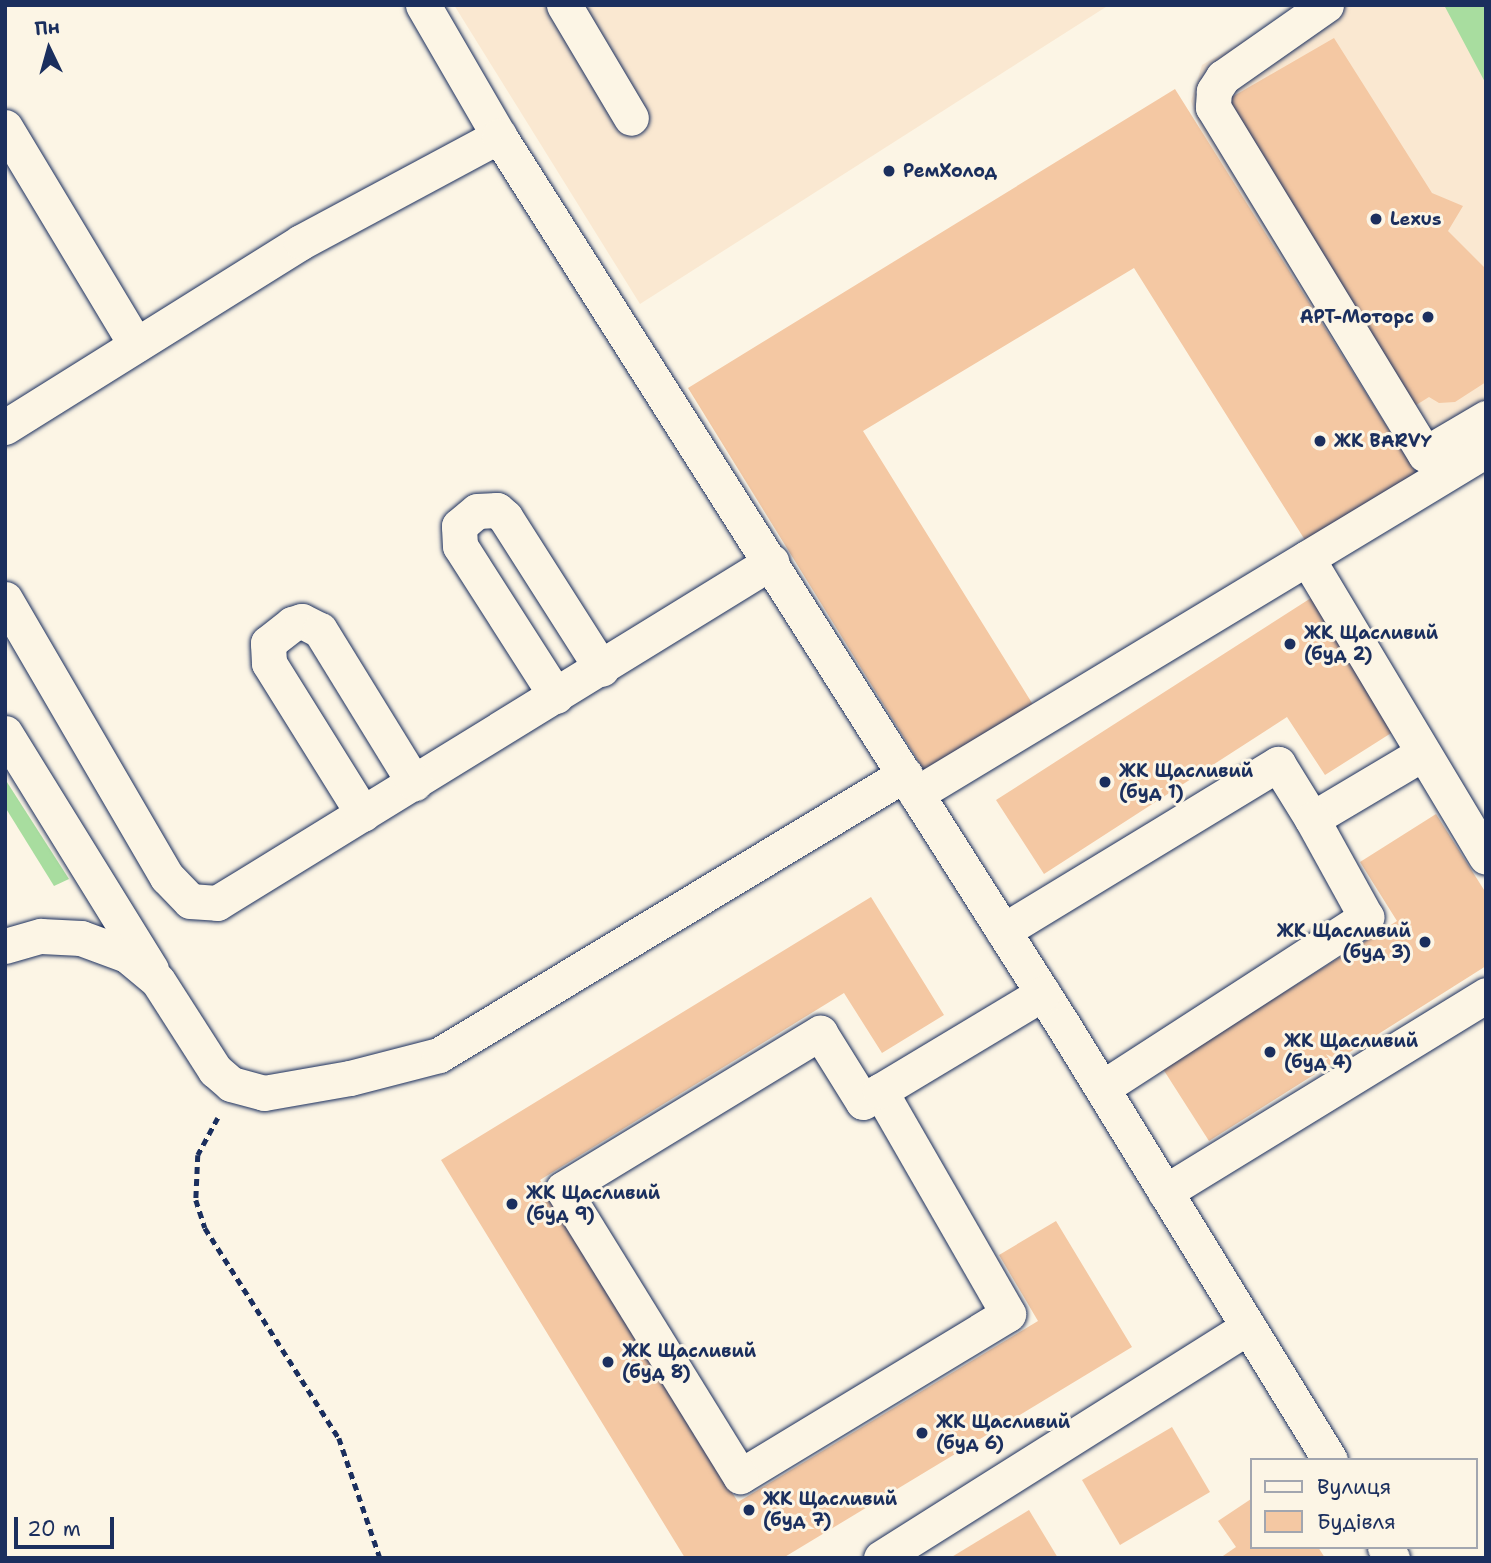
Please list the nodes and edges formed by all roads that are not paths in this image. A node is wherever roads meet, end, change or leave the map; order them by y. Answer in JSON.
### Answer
{"nodes":[{"id":1,"x":423,"y":5,"type":"edge"},
{"id":2,"x":564,"y":5,"type":"edge"},
{"id":3,"x":1326,"y":5,"type":"edge"},
{"id":4,"x":631,"y":118,"type":"dead end"},
{"id":5,"x":5,"y":127,"type":"edge"},
{"id":6,"x":499,"y":136,"type":"junction"},
{"id":7,"x":136,"y":345,"type":"junction"},
{"id":8,"x":1486,"y":418,"type":"edge"},
{"id":9,"x":5,"y":427,"type":"edge"},
{"id":10,"x":1486,"y":450,"type":"edge"},
{"id":11,"x":1307,"y":558,"type":"junction"},
{"id":12,"x":771,"y":562,"type":"junction"},
{"id":13,"x":5,"y":599,"type":"edge"},
{"id":14,"x":602,"y":669,"type":"junction"},
{"id":15,"x":556,"y":696,"type":"junction"},
{"id":16,"x":5,"y":733,"type":"edge"},
{"id":17,"x":1423,"y":752,"type":"junction"},
{"id":18,"x":414,"y":783,"type":"junction"},
{"id":19,"x":911,"y":784,"type":"junction"},
{"id":20,"x":363,"y":814,"type":"junction"},
{"id":21,"x":1312,"y":820,"type":"junction"},
{"id":22,"x":1486,"y":857,"type":"edge"},
{"id":23,"x":1003,"y":931,"type":"junction"},
{"id":24,"x":5,"y":946,"type":"edge"},
{"id":25,"x":158,"y":981,"type":"junction"},
{"id":26,"x":1043,"y":993,"type":"junction"},
{"id":27,"x":1486,"y":995,"type":"edge"},
{"id":28,"x":1102,"y":1088,"type":"junction"},
{"id":29,"x":880,"y":1091,"type":"junction"},
{"id":30,"x":1165,"y":1192,"type":"junction"},
{"id":31,"x":1248,"y":1327,"type":"junction"},
{"id":32,"x":1330,"y":1458,"type":"edge"},
{"id":33,"x":880,"y":1558,"type":"edge"}],
"edges":[{"from":1,"to":6,"type":"street"},
{"from":2,"to":4,"type":"street"},
{"from":3,"to":8,"type":"street"},
{"from":5,"to":7,"type":"street"},
{"from":6,"to":7,"type":"street"},
{"from":6,"to":12,"type":"street"},
{"from":7,"to":9,"type":"street"},
{"from":10,"to":11,"type":"street"},
{"from":11,"to":17,"type":"street"},
{"from":11,"to":19,"type":"street"},
{"from":12,"to":14,"type":"street"},
{"from":12,"to":19,"type":"street"},
{"from":13,"to":20,"type":"street"},
{"from":14,"to":15,"type":"street"},
{"from":14,"to":15,"type":"street"},
{"from":15,"to":18,"type":"street"},
{"from":16,"to":25,"type":"street"},
{"from":17,"to":21,"type":"street"},
{"from":17,"to":22,"type":"street"},
{"from":18,"to":20,"type":"street"},
{"from":18,"to":20,"type":"street"},
{"from":19,"to":23,"type":"street"},
{"from":19,"to":25,"type":"street"},
{"from":21,"to":23,"type":"street"},
{"from":21,"to":28,"type":"street"},
{"from":23,"to":26,"type":"street"},
{"from":24,"to":25,"type":"street"},
{"from":26,"to":28,"type":"street"},
{"from":26,"to":29,"type":"street"},
{"from":27,"to":30,"type":"street"},
{"from":28,"to":30,"type":"street"},
{"from":29,"to":29,"type":"street"},
{"from":30,"to":31,"type":"street"},
{"from":31,"to":32,"type":"street"},
{"from":31,"to":33,"type":"street"}]}
